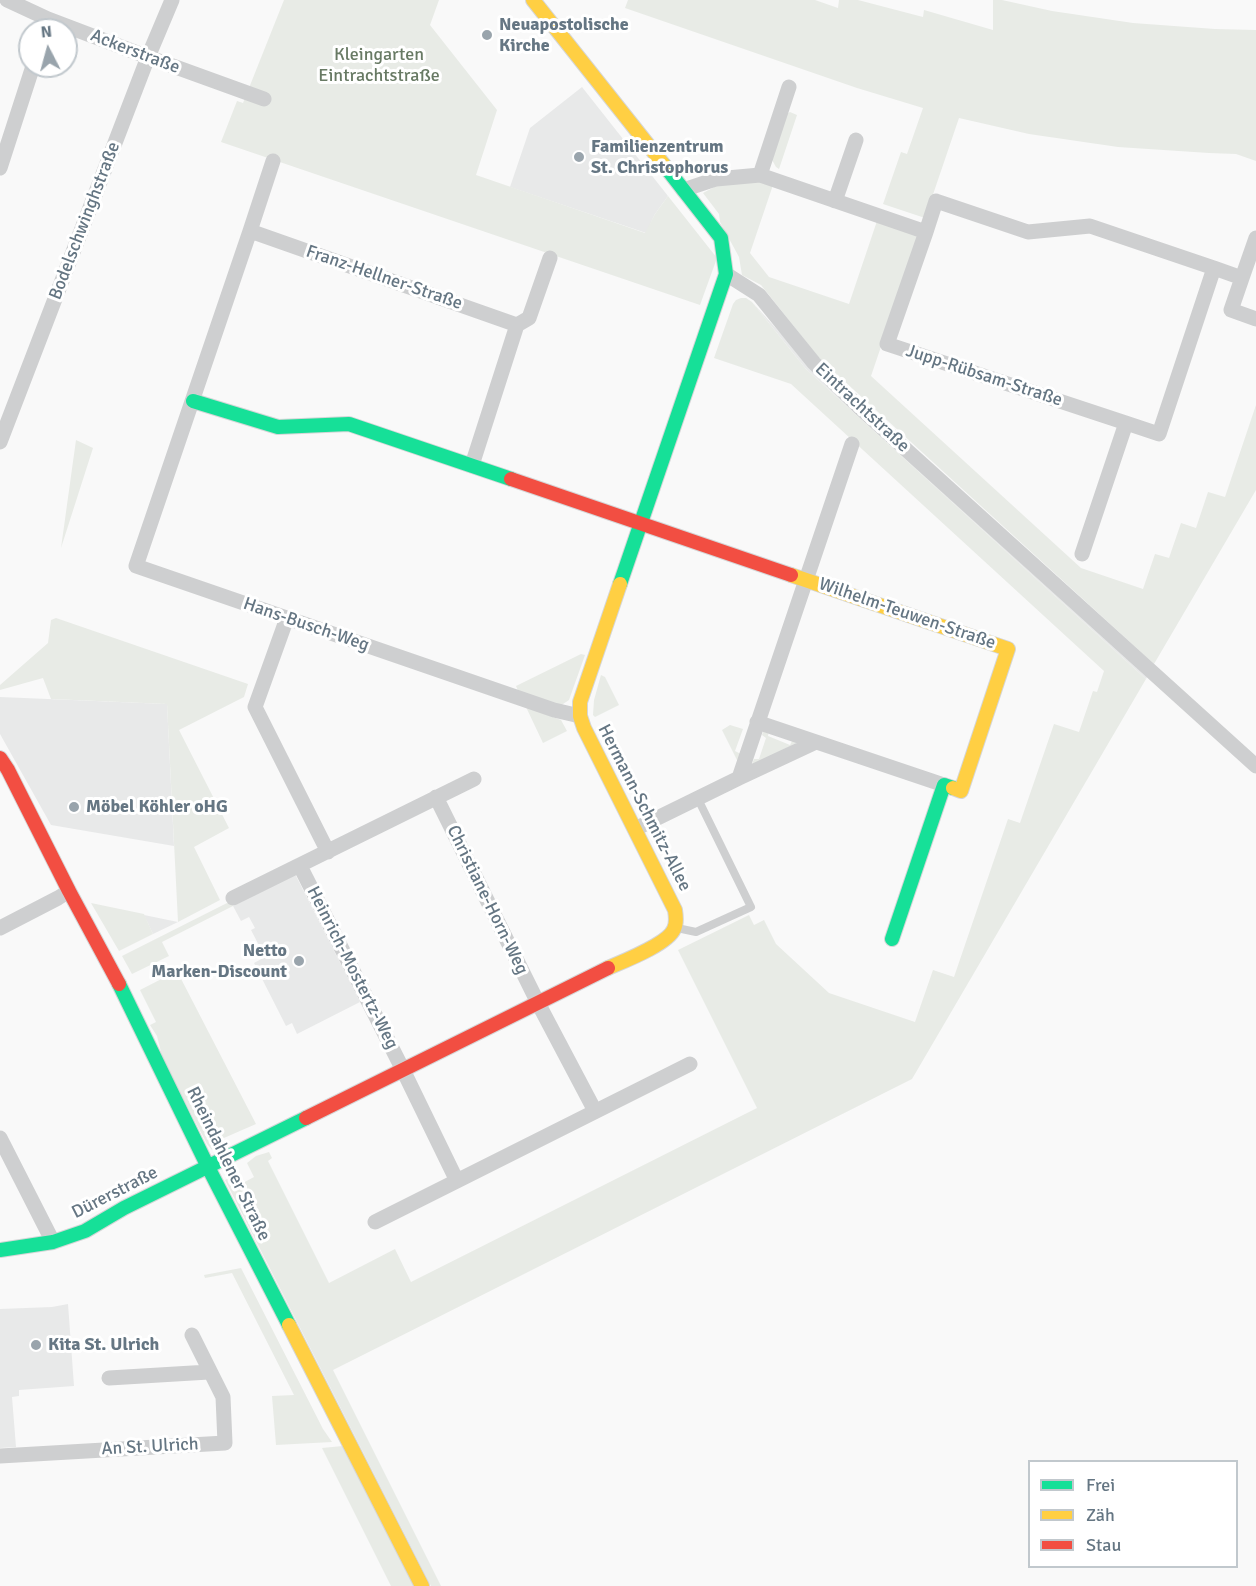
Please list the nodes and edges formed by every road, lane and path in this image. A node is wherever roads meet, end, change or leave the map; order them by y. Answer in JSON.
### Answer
{"nodes":[{"id":1,"x":7,"y":0,"type":"edge"},
{"id":2,"x":172,"y":0,"type":"edge"},
{"id":3,"x":533,"y":0,"type":"edge"},
{"id":4,"x":36,"y":18,"type":"edge"},
{"id":5,"x":78,"y":34,"type":"edge"},
{"id":6,"x":148,"y":57,"type":"junction"},
{"id":7,"x":29,"y":78,"type":"edge"},
{"id":8,"x":789,"y":87,"type":"dead end"},
{"id":9,"x":264,"y":99,"type":"dead end"},
{"id":10,"x":856,"y":140,"type":"dead end"},
{"id":11,"x":273,"y":161,"type":"dead end"},
{"id":12,"x":0,"y":168,"type":"edge"},
{"id":13,"x":760,"y":174,"type":"junction"},
{"id":14,"x":683,"y":190,"type":"junction"},
{"id":15,"x":834,"y":201,"type":"junction"},
{"id":16,"x":250,"y":231,"type":"junction"},
{"id":17,"x":926,"y":232,"type":"junction"},
{"id":18,"x":1256,"y":238,"type":"edge"},
{"id":19,"x":550,"y":258,"type":"dead end"},
{"id":20,"x":1214,"y":268,"type":"junction"},
{"id":21,"x":726,"y":274,"type":"junction"},
{"id":22,"x":1242,"y":278,"type":"junction"},
{"id":23,"x":1256,"y":319,"type":"edge"},
{"id":24,"x":517,"y":325,"type":"junction"},
{"id":25,"x":193,"y":401,"type":"junction"},
{"id":26,"x":1126,"y":423,"type":"junction"},
{"id":27,"x":0,"y":442,"type":"edge"},
{"id":28,"x":852,"y":444,"type":"dead end"},
{"id":29,"x":472,"y":465,"type":"junction"},
{"id":30,"x":641,"y":523,"type":"junction"},
{"id":31,"x":1082,"y":554,"type":"dead end"},
{"id":32,"x":805,"y":579,"type":"junction"},
{"id":33,"x":287,"y":618,"type":"junction"},
{"id":34,"x":580,"y":716,"type":"junction"},
{"id":35,"x":757,"y":722,"type":"junction"},
{"id":36,"x":816,"y":742,"type":"junction"},
{"id":37,"x":0,"y":758,"type":"edge"},
{"id":38,"x":1256,"y":766,"type":"edge"},
{"id":39,"x":740,"y":778,"type":"junction"},
{"id":40,"x":474,"y":779,"type":"dead end"},
{"id":41,"x":944,"y":785,"type":"junction"},
{"id":42,"x":436,"y":797,"type":"junction"},
{"id":43,"x":697,"y":797,"type":"junction"},
{"id":44,"x":635,"y":828,"type":"junction"},
{"id":45,"x":328,"y":852,"type":"junction"},
{"id":46,"x":300,"y":866,"type":"junction"},
{"id":47,"x":69,"y":891,"type":"junction"},
{"id":48,"x":233,"y":898,"type":"dead end"},
{"id":49,"x":0,"y":928,"type":"edge"},
{"id":50,"x":675,"y":928,"type":"junction"},
{"id":51,"x":892,"y":939,"type":"dead end"},
{"id":52,"x":538,"y":1004,"type":"junction"},
{"id":53,"x":690,"y":1064,"type":"dead end"},
{"id":54,"x":404,"y":1070,"type":"junction"},
{"id":55,"x":596,"y":1111,"type":"junction"},
{"id":56,"x":0,"y":1138,"type":"edge"},
{"id":57,"x":208,"y":1167,"type":"junction"},
{"id":58,"x":457,"y":1181,"type":"junction"},
{"id":59,"x":375,"y":1222,"type":"dead end"},
{"id":60,"x":52,"y":1242,"type":"junction"},
{"id":61,"x":0,"y":1250,"type":"edge"},
{"id":62,"x":192,"y":1335,"type":"dead end"},
{"id":63,"x":209,"y":1372,"type":"junction"},
{"id":64,"x":109,"y":1378,"type":"dead end"},
{"id":65,"x":0,"y":1456,"type":"edge"},
{"id":66,"x":422,"y":1586,"type":"edge"}],
"edges":[{"from":1,"to":4,"type":"street","name":"Ackerstraße"},
{"from":2,"to":6,"type":"street","name":"Bodelschwinghstraße"},
{"from":3,"to":14,"type":"street"},
{"from":5,"to":6,"type":"street","name":"Ackerstraße"},
{"from":6,"to":9,"type":"street","name":"Ackerstraße"},
{"from":6,"to":27,"type":"street","name":"Bodelschwinghstraße"},
{"from":7,"to":12,"type":"street"},
{"from":8,"to":13,"type":"street"},
{"from":10,"to":15,"type":"street"},
{"from":11,"to":16,"type":"street"},
{"from":13,"to":14,"type":"street"},
{"from":13,"to":15,"type":"street"},
{"from":14,"to":21,"type":"street"},
{"from":15,"to":17,"type":"street"},
{"from":16,"to":24,"type":"street","name":"Franz-Hellner-Straße"},
{"from":16,"to":25,"type":"street"},
{"from":17,"to":20,"type":"street","name":"Jupp-Rübsam-Straße"},
{"from":17,"to":26,"type":"street","name":"Jupp-Rübsam-Straße"},
{"from":18,"to":22,"type":"street"},
{"from":19,"to":24,"type":"street"},
{"from":20,"to":22,"type":"street","name":"Jupp-Rübsam-Straße"},
{"from":20,"to":26,"type":"street","name":"Jupp-Rübsam-Straße"},
{"from":21,"to":30,"type":"street","name":"Hermann-Schmitz-Allee"},
{"from":21,"to":38,"type":"street","name":"Eintrachtstraße"},
{"from":22,"to":23,"type":"street"},
{"from":24,"to":29,"type":"street"},
{"from":25,"to":29,"type":"street"},
{"from":25,"to":33,"type":"street","name":"Hans-Busch-Weg"},
{"from":26,"to":31,"type":"street"},
{"from":28,"to":32,"type":"street","name":"Wilhelm-Teuwen-Straße"},
{"from":29,"to":30,"type":"street"},
{"from":30,"to":32,"type":"street","name":"Wilhelm-Teuwen-Straße"},
{"from":30,"to":34,"type":"street","name":"Hermann-Schmitz-Allee"},
{"from":32,"to":35,"type":"street","name":"Wilhelm-Teuwen-Straße"},
{"from":32,"to":41,"type":"street","name":"Wilhelm-Teuwen-Straße"},
{"from":33,"to":34,"type":"street","name":"Hans-Busch-Weg"},
{"from":33,"to":45,"type":"street"},
{"from":34,"to":44,"type":"street","name":"Hermann-Schmitz-Allee"},
{"from":35,"to":36,"type":"street"},
{"from":35,"to":39,"type":"street","name":"Wilhelm-Teuwen-Straße"},
{"from":36,"to":39,"type":"street"},
{"from":36,"to":41,"type":"street"},
{"from":37,"to":47,"type":"street","name":"Rheindahlener Straße"},
{"from":39,"to":43,"type":"street"},
{"from":40,"to":42,"type":"street"},
{"from":41,"to":51,"type":"street"},
{"from":42,"to":45,"type":"street"},
{"from":42,"to":52,"type":"street","name":"Christiane-Horn-Weg"},
{"from":43,"to":44,"type":"street"},
{"from":43,"to":50,"type":"lane"},
{"from":44,"to":50,"type":"street","name":"Hermann-Schmitz-Allee"},
{"from":45,"to":46,"type":"street"},
{"from":46,"to":48,"type":"street"},
{"from":46,"to":54,"type":"street","name":"Heinrich-Mostertz-Weg"},
{"from":47,"to":49,"type":"street"},
{"from":47,"to":57,"type":"street","name":"Rheindahlener Straße"},
{"from":50,"to":52,"type":"street"},
{"from":52,"to":54,"type":"street"},
{"from":52,"to":55,"type":"street","name":"Christiane-Horn-Weg"},
{"from":53,"to":55,"type":"street"},
{"from":54,"to":57,"type":"street"},
{"from":54,"to":58,"type":"street","name":"Heinrich-Mostertz-Weg"},
{"from":55,"to":58,"type":"street"},
{"from":56,"to":60,"type":"street"},
{"from":57,"to":60,"type":"street","name":"Dürerstraße"},
{"from":57,"to":66,"type":"street","name":"Rheindahlener Straße"},
{"from":58,"to":59,"type":"street"},
{"from":60,"to":61,"type":"street","name":"Dürerstraße"},
{"from":62,"to":63,"type":"street","name":"An St. Ulrich"},
{"from":63,"to":64,"type":"street"},
{"from":63,"to":65,"type":"street","name":"An St. Ulrich"}]}
